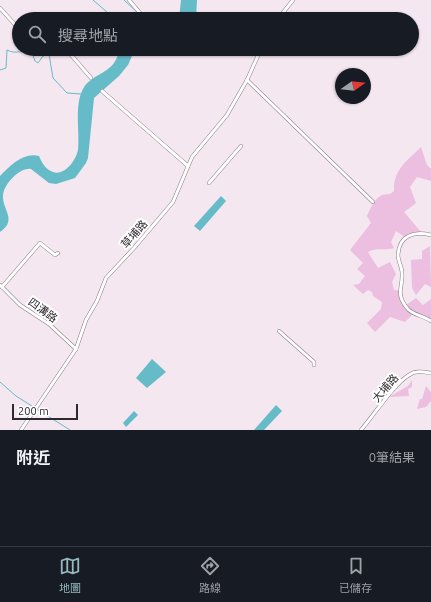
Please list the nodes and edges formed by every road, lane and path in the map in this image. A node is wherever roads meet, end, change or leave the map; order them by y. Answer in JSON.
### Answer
{"nodes":[{"id":1,"x":130,"y":0,"type":"edge"},
{"id":2,"x":293,"y":0,"type":"edge"},
{"id":3,"x":0,"y":8,"type":"edge"},
{"id":4,"x":139,"y":12,"type":"edge"},
{"id":5,"x":284,"y":12,"type":"edge"},
{"id":6,"x":12,"y":21,"type":"edge"},
{"id":7,"x":72,"y":56,"type":"edge"},
{"id":8,"x":258,"y":56,"type":"edge"},
{"id":9,"x":91,"y":78,"type":"dead end"},
{"id":10,"x":247,"y":80,"type":"junction"},
{"id":11,"x":102,"y":91,"type":"dead end"},
{"id":12,"x":241,"y":146,"type":"dead end"},
{"id":13,"x":188,"y":166,"type":"junction"},
{"id":14,"x":209,"y":183,"type":"dead end"},
{"id":15,"x":374,"y":202,"type":"dead end"},
{"id":16,"x":431,"y":235,"type":"edge"},
{"id":17,"x":58,"y":253,"type":"dead end"},
{"id":18,"x":1,"y":286,"type":"edge"},
{"id":19,"x":431,"y":321,"type":"edge"},
{"id":20,"x":279,"y":331,"type":"dead end"},
{"id":21,"x":76,"y":349,"type":"junction"},
{"id":22,"x":314,"y":365,"type":"dead end"},
{"id":23,"x":431,"y":373,"type":"edge"},
{"id":24,"x":21,"y":430,"type":"edge"},
{"id":25,"x":361,"y":430,"type":"edge"}],
"edges":[{"from":1,"to":4,"type":"street"},
{"from":2,"to":5,"type":"street"},
{"from":3,"to":6,"type":"street"},
{"from":7,"to":9,"type":"street"},
{"from":8,"to":10,"type":"street","name":"草埔路"},
{"from":10,"to":13,"type":"street","name":"草埔路"},
{"from":10,"to":15,"type":"street"},
{"from":11,"to":13,"type":"street"},
{"from":12,"to":14,"type":"street"},
{"from":13,"to":21,"type":"street","name":"草埔路"},
{"from":16,"to":19,"type":"street"},
{"from":17,"to":18,"type":"street"},
{"from":18,"to":21,"type":"street","name":"四溝路"},
{"from":20,"to":22,"type":"street"},
{"from":21,"to":24,"type":"street","name":"草埔路"},
{"from":23,"to":25,"type":"street","name":"大埔路"}]}
